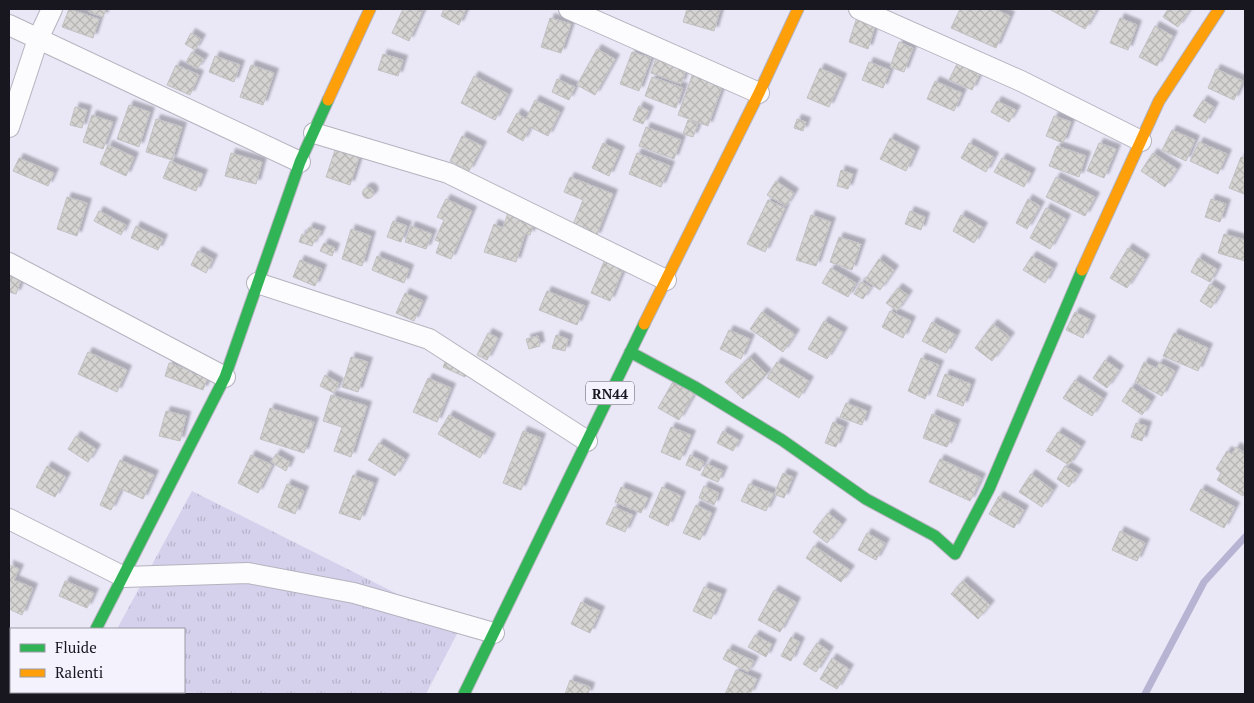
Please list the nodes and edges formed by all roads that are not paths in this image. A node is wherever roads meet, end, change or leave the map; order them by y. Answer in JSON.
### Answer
{"nodes":[{"id":1,"x":52,"y":9,"type":"edge"},
{"id":2,"x":370,"y":9,"type":"edge"},
{"id":3,"x":569,"y":9,"type":"edge"},
{"id":4,"x":798,"y":9,"type":"edge"},
{"id":5,"x":859,"y":9,"type":"edge"},
{"id":6,"x":1219,"y":9,"type":"edge"},
{"id":7,"x":9,"y":25,"type":"edge"},
{"id":8,"x":38,"y":39,"type":"junction"},
{"id":9,"x":759,"y":93,"type":"junction"},
{"id":10,"x":9,"y":127,"type":"edge"},
{"id":11,"x":314,"y":133,"type":"junction"},
{"id":12,"x":1141,"y":141,"type":"junction"},
{"id":13,"x":300,"y":162,"type":"junction"},
{"id":14,"x":9,"y":262,"type":"edge"},
{"id":15,"x":666,"y":280,"type":"junction"},
{"id":16,"x":257,"y":283,"type":"junction"},
{"id":17,"x":630,"y":352,"type":"junction"},
{"id":18,"x":225,"y":377,"type":"junction"},
{"id":19,"x":587,"y":441,"type":"junction"},
{"id":20,"x":9,"y":519,"type":"edge"},
{"id":21,"x":124,"y":578,"type":"junction"},
{"id":22,"x":97,"y":628,"type":"edge"},
{"id":23,"x":494,"y":633,"type":"junction"},
{"id":24,"x":464,"y":694,"type":"edge"}],
"edges":[{"from":1,"to":8,"type":"street"},
{"from":2,"to":11,"type":"street"},
{"from":3,"to":9,"type":"street"},
{"from":4,"to":9,"type":"street","number":"RN44"},
{"from":5,"to":12,"type":"street"},
{"from":6,"to":12,"type":"street"},
{"from":7,"to":8,"type":"street"},
{"from":8,"to":10,"type":"street"},
{"from":8,"to":13,"type":"street"},
{"from":9,"to":15,"type":"street","number":"RN44"},
{"from":11,"to":13,"type":"street"},
{"from":11,"to":15,"type":"street"},
{"from":12,"to":17,"type":"street"},
{"from":13,"to":16,"type":"street"},
{"from":14,"to":18,"type":"street"},
{"from":15,"to":17,"type":"street","number":"RN44"},
{"from":16,"to":18,"type":"street"},
{"from":16,"to":19,"type":"street"},
{"from":17,"to":19,"type":"street","number":"RN44"},
{"from":18,"to":21,"type":"street"},
{"from":19,"to":23,"type":"street","number":"RN44"},
{"from":20,"to":21,"type":"street"},
{"from":21,"to":22,"type":"street"},
{"from":21,"to":23,"type":"street"},
{"from":23,"to":24,"type":"street","number":"RN44"}]}
